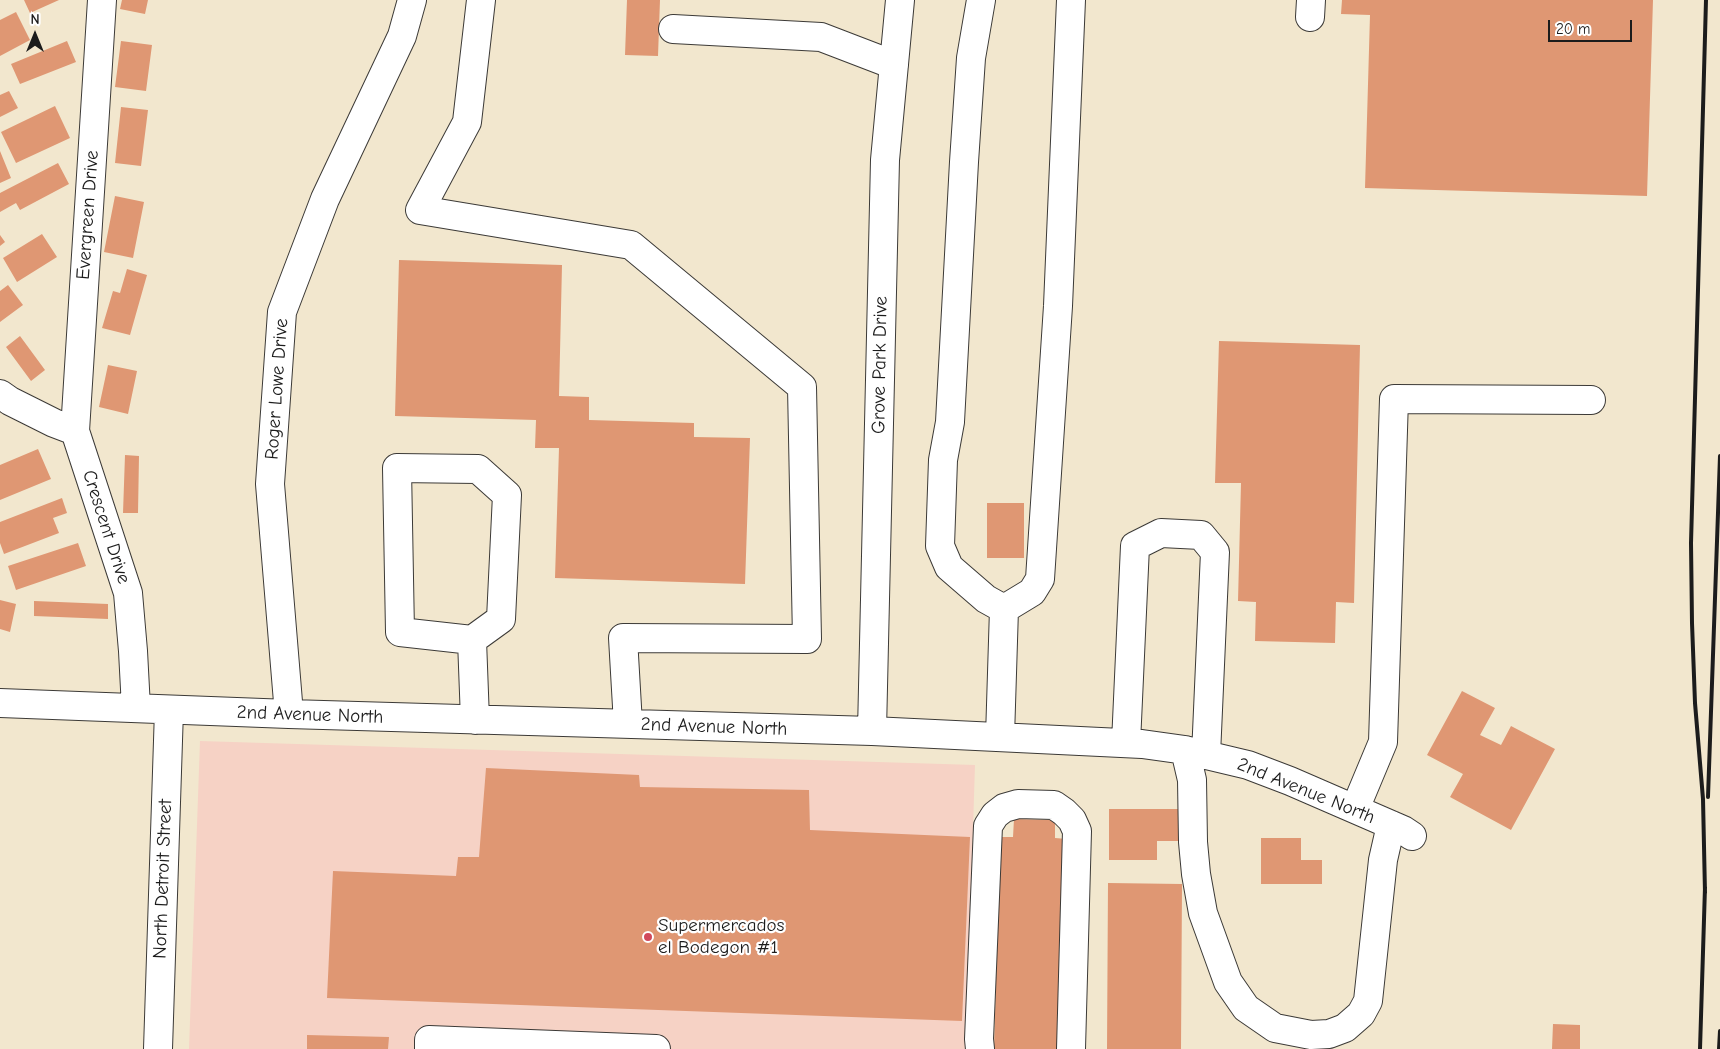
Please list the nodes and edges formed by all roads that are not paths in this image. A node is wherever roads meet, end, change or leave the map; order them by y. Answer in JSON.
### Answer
{"nodes":[{"id":1,"x":102,"y":0,"type":"edge"},
{"id":2,"x":412,"y":0,"type":"edge"},
{"id":3,"x":482,"y":0,"type":"edge"},
{"id":4,"x":900,"y":0,"type":"edge"},
{"id":5,"x":981,"y":0,"type":"edge"},
{"id":6,"x":1070,"y":0,"type":"edge"},
{"id":7,"x":673,"y":29,"type":"dead end"},
{"id":8,"x":894,"y":65,"type":"junction"},
{"id":9,"x":0,"y":394,"type":"edge"},
{"id":10,"x":1591,"y":400,"type":"dead end"},
{"id":11,"x":74,"y":431,"type":"junction"},
{"id":12,"x":1004,"y":609,"type":"junction"},
{"id":13,"x":472,"y":640,"type":"junction"},
{"id":14,"x":0,"y":703,"type":"edge"},
{"id":15,"x":136,"y":708,"type":"junction"},
{"id":16,"x":168,"y":710,"type":"junction"},
{"id":17,"x":289,"y":714,"type":"junction"},
{"id":18,"x":475,"y":720,"type":"junction"},
{"id":19,"x":628,"y":724,"type":"junction"},
{"id":20,"x":872,"y":732,"type":"junction"},
{"id":21,"x":1000,"y":737,"type":"junction"},
{"id":22,"x":1126,"y":743,"type":"junction"},
{"id":23,"x":1196,"y":752,"type":"junction"},
{"id":24,"x":1355,"y":809,"type":"junction"},
{"id":25,"x":158,"y":1049,"type":"edge"},
{"id":26,"x":429,"y":1049,"type":"edge"},
{"id":27,"x":656,"y":1049,"type":"edge"},
{"id":28,"x":980,"y":1049,"type":"edge"},
{"id":29,"x":1071,"y":1049,"type":"edge"}],
"edges":[{"from":1,"to":11,"type":"street","name":"Evergreen Drive"},
{"from":2,"to":17,"type":"street","name":"Roger Lowe Drive"},
{"from":3,"to":19,"type":"street"},
{"from":4,"to":8,"type":"street","name":"Grove Park Drive"},
{"from":5,"to":12,"type":"street"},
{"from":6,"to":12,"type":"street"},
{"from":7,"to":8,"type":"street"},
{"from":8,"to":20,"type":"street","name":"Grove Park Drive"},
{"from":9,"to":11,"type":"street"},
{"from":10,"to":24,"type":"street"},
{"from":11,"to":15,"type":"street","name":"Crescent Drive"},
{"from":12,"to":21,"type":"street"},
{"from":13,"to":13,"type":"street"},
{"from":13,"to":18,"type":"street"},
{"from":14,"to":15,"type":"street","name":"2nd Avenue North"},
{"from":15,"to":16,"type":"street","name":"2nd Avenue North"},
{"from":16,"to":17,"type":"street","name":"2nd Avenue North"},
{"from":16,"to":25,"type":"street","name":"North Detroit Street"},
{"from":17,"to":18,"type":"street","name":"2nd Avenue North"},
{"from":18,"to":19,"type":"street","name":"2nd Avenue North"},
{"from":19,"to":20,"type":"street","name":"2nd Avenue North"},
{"from":20,"to":21,"type":"street","name":"2nd Avenue North"},
{"from":21,"to":22,"type":"street","name":"2nd Avenue North"},
{"from":22,"to":23,"type":"street","name":"2nd Avenue North"},
{"from":22,"to":23,"type":"street"},
{"from":23,"to":24,"type":"street","name":"2nd Avenue North"},
{"from":23,"to":24,"type":"street","name":"2nd Avenue North"},
{"from":26,"to":27,"type":"street"},
{"from":28,"to":29,"type":"street"}]}
